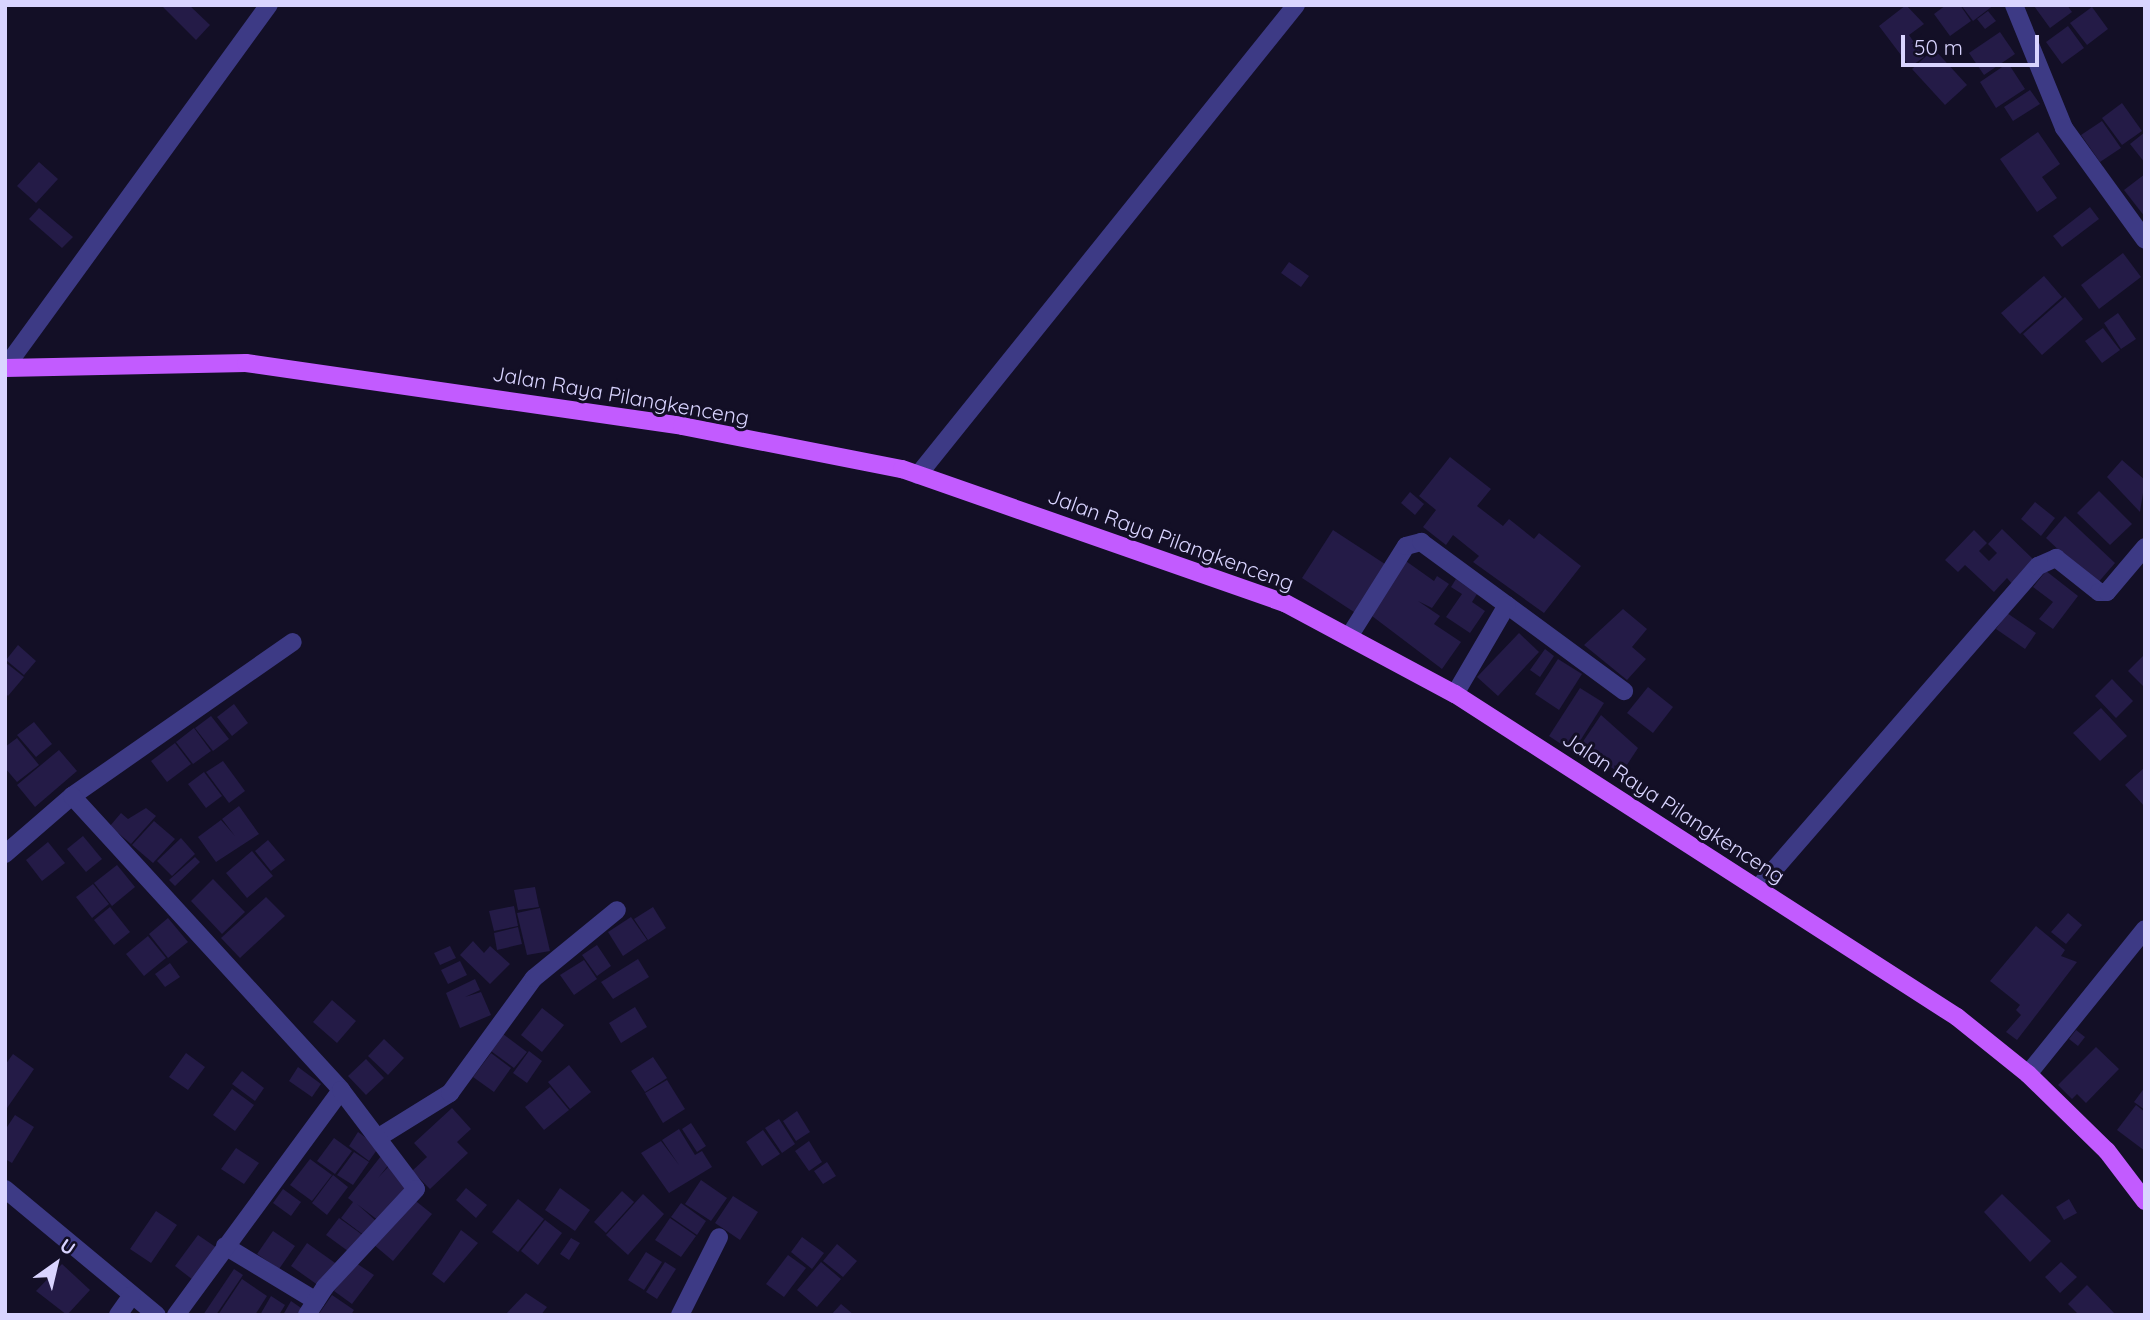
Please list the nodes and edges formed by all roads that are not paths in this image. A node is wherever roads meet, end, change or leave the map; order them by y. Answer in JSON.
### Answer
{"nodes":[{"id":1,"x":269,"y":5,"type":"edge"},
{"id":2,"x":1296,"y":5,"type":"edge"},
{"id":3,"x":2014,"y":5,"type":"edge"},
{"id":4,"x":2145,"y":240,"type":"edge"},
{"id":5,"x":5,"y":368,"type":"edge"},
{"id":6,"x":918,"y":475,"type":"junction"},
{"id":7,"x":2145,"y":547,"type":"edge"},
{"id":8,"x":1507,"y":605,"type":"junction"},
{"id":9,"x":1350,"y":635,"type":"junction"},
{"id":10,"x":293,"y":642,"type":"dead end"},
{"id":11,"x":1624,"y":691,"type":"dead end"},
{"id":12,"x":1455,"y":694,"type":"junction"},
{"id":13,"x":72,"y":796,"type":"junction"},
{"id":14,"x":7,"y":848,"type":"edge"},
{"id":15,"x":1758,"y":888,"type":"junction"},
{"id":16,"x":617,"y":910,"type":"dead end"},
{"id":17,"x":2145,"y":929,"type":"edge"},
{"id":18,"x":2028,"y":1074,"type":"junction"},
{"id":19,"x":341,"y":1090,"type":"junction"},
{"id":20,"x":379,"y":1137,"type":"junction"},
{"id":21,"x":5,"y":1189,"type":"edge"},
{"id":22,"x":2145,"y":1201,"type":"edge"},
{"id":23,"x":719,"y":1237,"type":"dead end"},
{"id":24,"x":225,"y":1246,"type":"junction"},
{"id":25,"x":132,"y":1295,"type":"junction"},
{"id":26,"x":312,"y":1308,"type":"edge"},
{"id":27,"x":118,"y":1315,"type":"edge"},
{"id":28,"x":157,"y":1315,"type":"edge"},
{"id":29,"x":176,"y":1315,"type":"edge"},
{"id":30,"x":680,"y":1315,"type":"edge"}],
"edges":[{"from":1,"to":5,"type":"street"},
{"from":2,"to":6,"type":"street"},
{"from":3,"to":4,"type":"street"},
{"from":5,"to":6,"type":"main road","name":"Jalan Raya Pilangkenceng"},
{"from":6,"to":9,"type":"main road","name":"Jalan Raya Pilangkenceng"},
{"from":7,"to":15,"type":"street"},
{"from":8,"to":9,"type":"street"},
{"from":8,"to":11,"type":"street"},
{"from":8,"to":12,"type":"street"},
{"from":9,"to":12,"type":"main road","name":"Jalan Raya Pilangkenceng"},
{"from":10,"to":13,"type":"street"},
{"from":12,"to":15,"type":"main road","name":"Jalan Raya Pilangkenceng"},
{"from":13,"to":14,"type":"street"},
{"from":13,"to":19,"type":"street"},
{"from":15,"to":18,"type":"main road","name":"Jalan Raya Pilangkenceng"},
{"from":16,"to":20,"type":"street"},
{"from":17,"to":18,"type":"street"},
{"from":18,"to":22,"type":"main road","name":"Jalan Raya Pilangkenceng"},
{"from":19,"to":20,"type":"street"},
{"from":19,"to":24,"type":"street"},
{"from":20,"to":26,"type":"street"},
{"from":21,"to":25,"type":"street"},
{"from":23,"to":30,"type":"street"},
{"from":24,"to":26,"type":"street"},
{"from":24,"to":29,"type":"street"},
{"from":25,"to":27,"type":"street"},
{"from":25,"to":28,"type":"street"}]}
